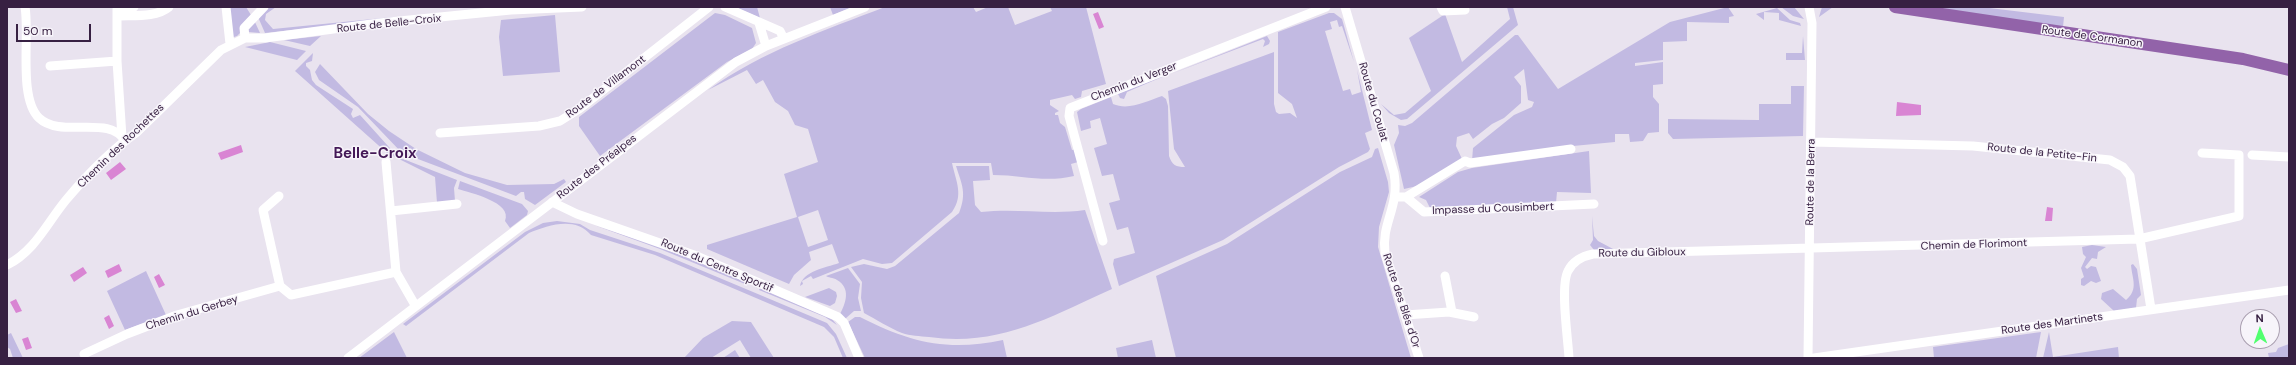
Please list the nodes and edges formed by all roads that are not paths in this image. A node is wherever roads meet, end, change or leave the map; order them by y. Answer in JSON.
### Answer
{"nodes":[{"id":1,"x":25,"y":7,"type":"edge"},
{"id":2,"x":134,"y":7,"type":"edge"},
{"id":3,"x":169,"y":7,"type":"edge"},
{"id":4,"x":226,"y":7,"type":"edge"},
{"id":5,"x":264,"y":7,"type":"edge"},
{"id":6,"x":582,"y":7,"type":"edge"},
{"id":7,"x":709,"y":7,"type":"edge"},
{"id":8,"x":725,"y":7,"type":"edge"},
{"id":9,"x":865,"y":7,"type":"edge"},
{"id":10,"x":1326,"y":7,"type":"edge"},
{"id":11,"x":1346,"y":7,"type":"edge"},
{"id":12,"x":1441,"y":7,"type":"edge"},
{"id":13,"x":1809,"y":7,"type":"edge"},
{"id":14,"x":1895,"y":7,"type":"edge"},
{"id":15,"x":1465,"y":10,"type":"dead end"},
{"id":16,"x":117,"y":16,"type":"junction"},
{"id":17,"x":762,"y":24,"type":"junction"},
{"id":18,"x":245,"y":38,"type":"junction"},
{"id":19,"x":784,"y":39,"type":"junction"},
{"id":20,"x":230,"y":44,"type":"junction"},
{"id":21,"x":766,"y":46,"type":"junction"},
{"id":22,"x":117,"y":61,"type":"junction"},
{"id":23,"x":50,"y":66,"type":"dead end"},
{"id":24,"x":2289,"y":70,"type":"edge"},
{"id":25,"x":440,"y":133,"type":"dead end"},
{"id":26,"x":124,"y":139,"type":"junction"},
{"id":27,"x":1812,"y":142,"type":"junction"},
{"id":28,"x":1571,"y":149,"type":"dead end"},
{"id":29,"x":2202,"y":153,"type":"dead end"},
{"id":30,"x":2252,"y":155,"type":"dead end"},
{"id":31,"x":2289,"y":157,"type":"edge"},
{"id":32,"x":386,"y":162,"type":"dead end"},
{"id":33,"x":279,"y":196,"type":"dead end"},
{"id":34,"x":1396,"y":197,"type":"junction"},
{"id":35,"x":1406,"y":197,"type":"junction"},
{"id":36,"x":552,"y":202,"type":"junction"},
{"id":37,"x":457,"y":204,"type":"dead end"},
{"id":38,"x":1594,"y":204,"type":"dead end"},
{"id":39,"x":391,"y":212,"type":"junction"},
{"id":40,"x":2139,"y":239,"type":"junction"},
{"id":41,"x":1103,"y":241,"type":"dead end"},
{"id":42,"x":1809,"y":248,"type":"junction"},
{"id":43,"x":7,"y":265,"type":"edge"},
{"id":44,"x":396,"y":272,"type":"junction"},
{"id":45,"x":1445,"y":276,"type":"dead end"},
{"id":46,"x":280,"y":286,"type":"junction"},
{"id":47,"x":2289,"y":290,"type":"edge"},
{"id":48,"x":415,"y":305,"type":"junction"},
{"id":49,"x":2151,"y":309,"type":"junction"},
{"id":50,"x":1452,"y":312,"type":"junction"},
{"id":51,"x":1406,"y":315,"type":"junction"},
{"id":52,"x":1474,"y":317,"type":"dead end"},
{"id":53,"x":84,"y":354,"type":"dead end"},
{"id":54,"x":348,"y":358,"type":"edge"},
{"id":55,"x":859,"y":358,"type":"edge"},
{"id":56,"x":1419,"y":358,"type":"edge"},
{"id":57,"x":1569,"y":358,"type":"edge"},
{"id":58,"x":1808,"y":358,"type":"edge"},
{"id":59,"x":1814,"y":358,"type":"edge"}],
"edges":[{"from":1,"to":26,"type":"street"},
{"from":2,"to":16,"type":"street"},
{"from":3,"to":16,"type":"street"},
{"from":4,"to":20,"type":"street"},
{"from":5,"to":18,"type":"street"},
{"from":6,"to":18,"type":"street","name":"Route de Belle-Croix"},
{"from":7,"to":25,"type":"street","name":"Route de Villamont"},
{"from":8,"to":17,"type":"street"},
{"from":9,"to":19,"type":"street","name":"Route des Préalpes"},
{"from":10,"to":41,"type":"street","name":"Chemin du Verger"},
{"from":11,"to":34,"type":"street","name":"Route du Coulat"},
{"from":12,"to":15,"type":"street"},
{"from":13,"to":27,"type":"street","name":"Route de la Berra"},
{"from":14,"to":24,"type":"main road","name":"Route de Cormanon"},
{"from":16,"to":22,"type":"street"},
{"from":17,"to":19,"type":"street"},
{"from":17,"to":21,"type":"street"},
{"from":18,"to":20,"type":"street","name":"Chemin des Rochettes"},
{"from":19,"to":21,"type":"street","name":"Route des Préalpes"},
{"from":20,"to":26,"type":"street","name":"Chemin des Rochettes"},
{"from":21,"to":36,"type":"street","name":"Route des Préalpes"},
{"from":22,"to":23,"type":"street"},
{"from":22,"to":26,"type":"street"},
{"from":26,"to":43,"type":"street","name":"Chemin des Rochettes"},
{"from":27,"to":40,"type":"street","name":"Route de la Petite-Fin"},
{"from":27,"to":42,"type":"street","name":"Route de la Berra"},
{"from":28,"to":35,"type":"street"},
{"from":29,"to":40,"type":"street","name":"Chemin de Florimont"},
{"from":30,"to":31,"type":"street"},
{"from":32,"to":39,"type":"street"},
{"from":33,"to":46,"type":"street"},
{"from":34,"to":35,"type":"street"},
{"from":34,"to":51,"type":"street","name":"Route des Blés d'Or"},
{"from":35,"to":38,"type":"street","name":"Impasse du Cousimbert"},
{"from":36,"to":48,"type":"street","name":"Route des Préalpes"},
{"from":36,"to":55,"type":"street","name":"Route du Centre Sportif"},
{"from":37,"to":39,"type":"street"},
{"from":39,"to":44,"type":"street"},
{"from":40,"to":42,"type":"street","name":"Chemin de Florimont"},
{"from":40,"to":49,"type":"street","name":"Route de la Petite-Fin"},
{"from":42,"to":57,"type":"street","name":"Route du Gibloux"},
{"from":42,"to":58,"type":"street","name":"Route de la Berra"},
{"from":44,"to":46,"type":"street"},
{"from":44,"to":48,"type":"street"},
{"from":45,"to":50,"type":"street"},
{"from":46,"to":53,"type":"street","name":"Chemin du Gerbey"},
{"from":47,"to":49,"type":"street","name":"Route des Martinets"},
{"from":48,"to":54,"type":"street","name":"Route des Préalpes"},
{"from":49,"to":59,"type":"street","name":"Route des Martinets"},
{"from":50,"to":51,"type":"street"},
{"from":50,"to":52,"type":"street"},
{"from":51,"to":56,"type":"street","name":"Route des Blés d'Or"}]}
